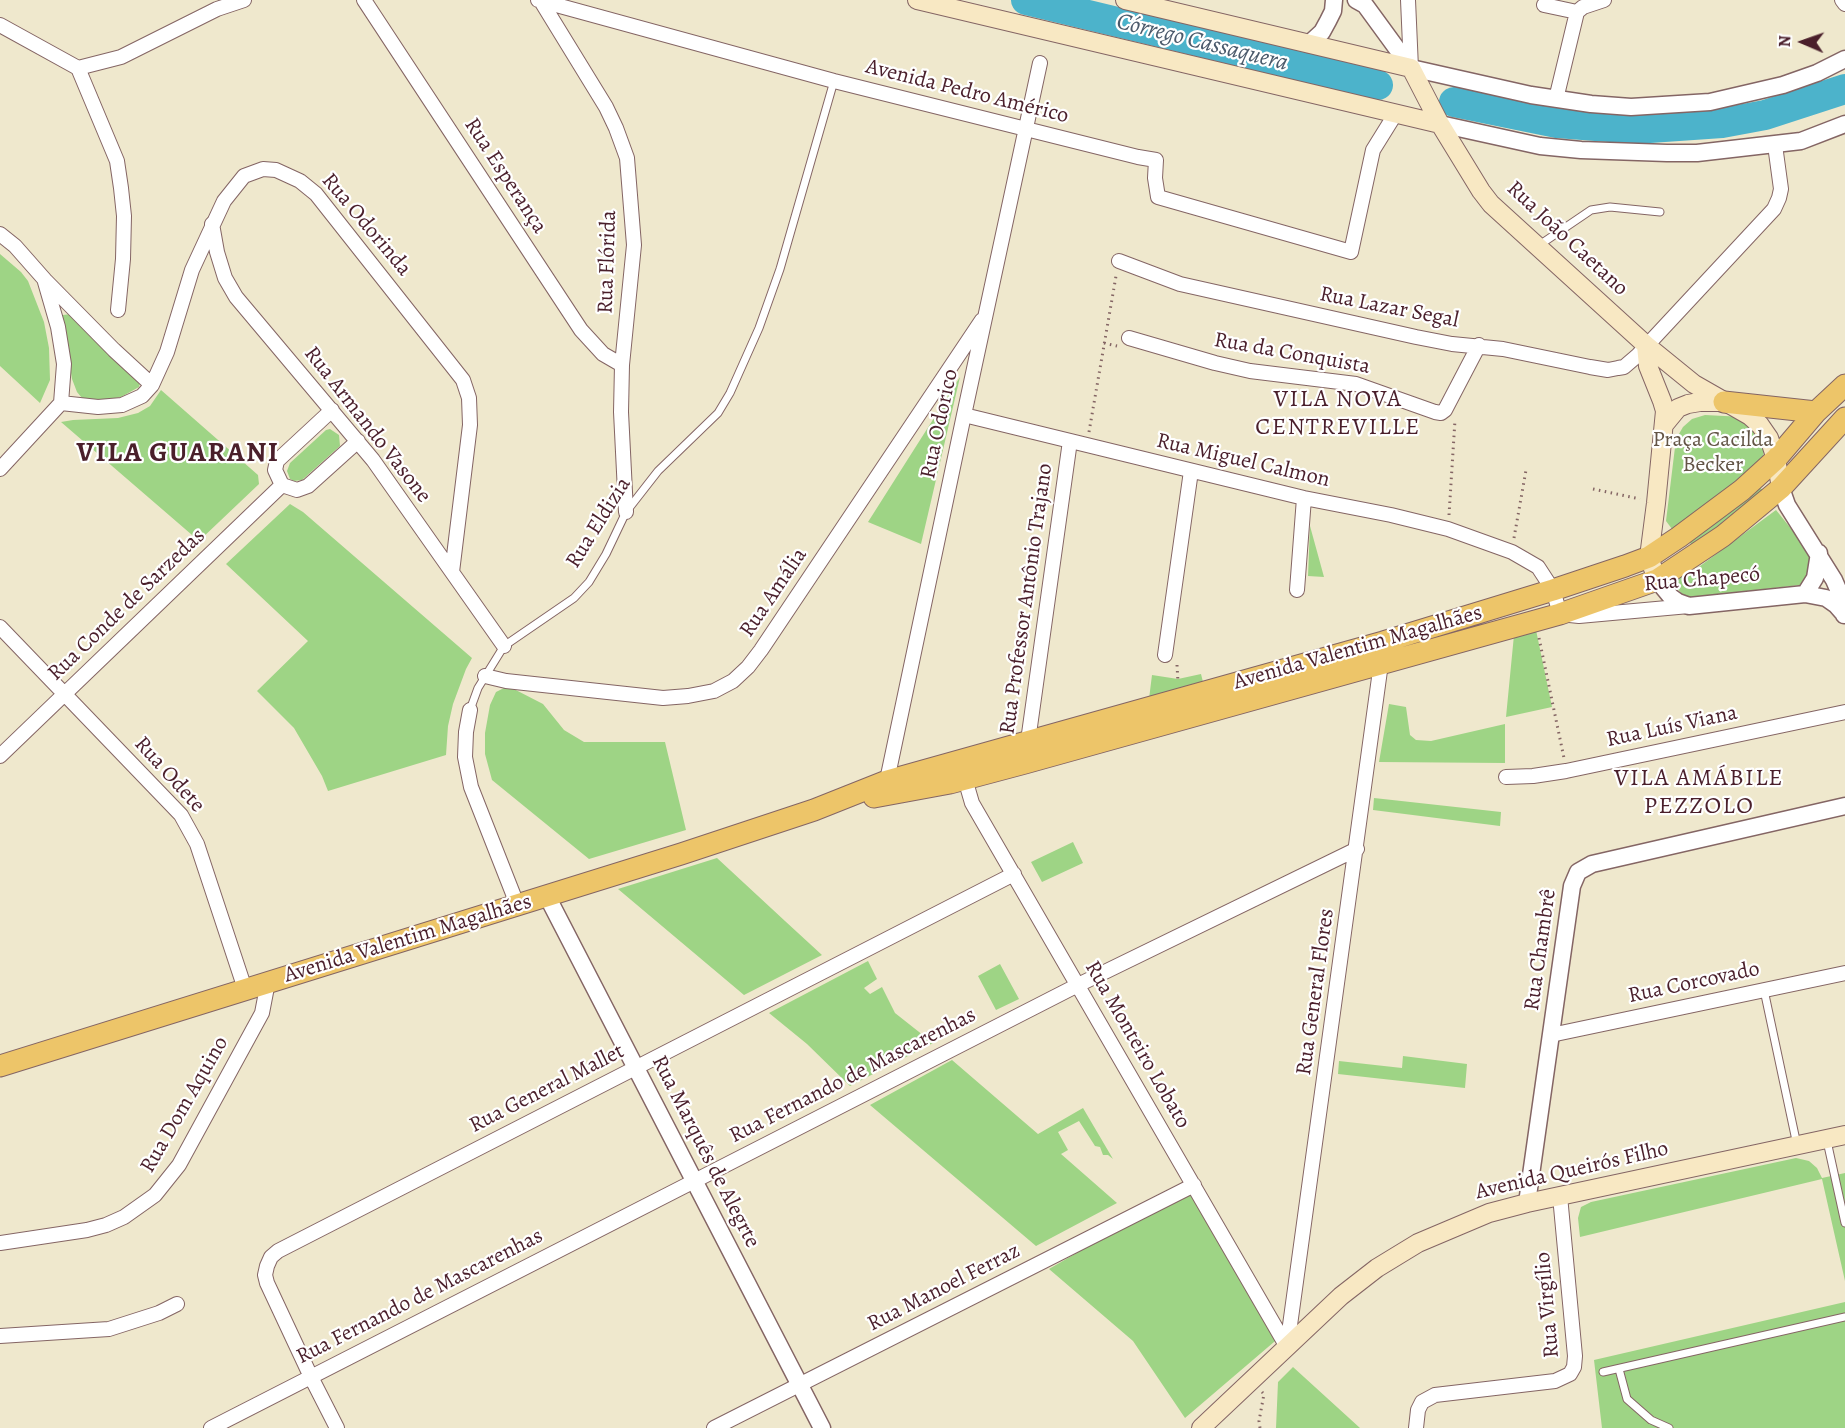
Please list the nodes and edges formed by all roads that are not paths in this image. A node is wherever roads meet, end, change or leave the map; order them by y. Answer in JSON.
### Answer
{"nodes":[{"id":1,"x":244,"y":0,"type":"edge"},
{"id":2,"x":364,"y":0,"type":"edge"},
{"id":3,"x":539,"y":0,"type":"edge"},
{"id":4,"x":917,"y":0,"type":"edge"},
{"id":5,"x":1125,"y":0,"type":"edge"},
{"id":6,"x":1334,"y":0,"type":"edge"},
{"id":7,"x":1408,"y":0,"type":"edge"},
{"id":8,"x":1604,"y":0,"type":"edge"},
{"id":9,"x":1366,"y":2,"type":"edge"},
{"id":10,"x":1544,"y":5,"type":"dead end"},
{"id":11,"x":1578,"y":12,"type":"junction"},
{"id":12,"x":0,"y":26,"type":"edge"},
{"id":13,"x":1309,"y":44,"type":"junction"},
{"id":14,"x":1845,"y":59,"type":"edge"},
{"id":15,"x":1040,"y":63,"type":"dead end"},
{"id":16,"x":78,"y":68,"type":"junction"},
{"id":17,"x":1411,"y":68,"type":"junction"},
{"id":18,"x":834,"y":81,"type":"junction"},
{"id":19,"x":1556,"y":99,"type":"junction"},
{"id":20,"x":1396,"y":113,"type":"junction"},
{"id":21,"x":1440,"y":124,"type":"junction"},
{"id":22,"x":1845,"y":124,"type":"edge"},
{"id":23,"x":1026,"y":129,"type":"junction"},
{"id":24,"x":1775,"y":145,"type":"junction"},
{"id":25,"x":1660,"y":212,"type":"dead end"},
{"id":26,"x":212,"y":224,"type":"junction"},
{"id":27,"x":0,"y":234,"type":"edge"},
{"id":28,"x":1538,"y":246,"type":"junction"},
{"id":29,"x":1119,"y":261,"type":"road end"},
{"id":30,"x":45,"y":280,"type":"junction"},
{"id":31,"x":118,"y":310,"type":"dead end"},
{"id":32,"x":986,"y":314,"type":"junction"},
{"id":33,"x":1129,"y":338,"type":"dead end"},
{"id":34,"x":1479,"y":345,"type":"junction"},
{"id":35,"x":1646,"y":345,"type":"junction"},
{"id":36,"x":622,"y":365,"type":"junction"},
{"id":37,"x":152,"y":385,"type":"junction"},
{"id":38,"x":1845,"y":385,"type":"edge"},
{"id":39,"x":1724,"y":402,"type":"junction"},
{"id":40,"x":61,"y":403,"type":"junction"},
{"id":41,"x":332,"y":410,"type":"junction"},
{"id":42,"x":1816,"y":412,"type":"junction"},
{"id":43,"x":964,"y":415,"type":"junction"},
{"id":44,"x":1845,"y":418,"type":"edge"},
{"id":45,"x":1664,"y":425,"type":"junction"},
{"id":46,"x":358,"y":441,"type":"junction"},
{"id":47,"x":1071,"y":441,"type":"junction"},
{"id":48,"x":1776,"y":459,"type":"junction"},
{"id":49,"x":0,"y":469,"type":"edge"},
{"id":50,"x":1191,"y":471,"type":"junction"},
{"id":51,"x":282,"y":485,"type":"junction"},
{"id":52,"x":1781,"y":488,"type":"junction"},
{"id":53,"x":1304,"y":498,"type":"junction"},
{"id":54,"x":626,"y":512,"type":"junction"},
{"id":55,"x":1819,"y":553,"type":"junction"},
{"id":56,"x":1649,"y":557,"type":"junction"},
{"id":57,"x":452,"y":572,"type":"junction"},
{"id":58,"x":1657,"y":580,"type":"junction"},
{"id":59,"x":1297,"y":590,"type":"dead end"},
{"id":60,"x":1553,"y":590,"type":"junction"},
{"id":61,"x":1805,"y":594,"type":"junction"},
{"id":62,"x":1689,"y":606,"type":"junction"},
{"id":63,"x":1560,"y":614,"type":"junction"},
{"id":64,"x":1844,"y":617,"type":"edge"},
{"id":65,"x":0,"y":627,"type":"edge"},
{"id":66,"x":1383,"y":642,"type":"junction"},
{"id":67,"x":504,"y":646,"type":"junction"},
{"id":68,"x":1171,"y":656,"type":"road end"},
{"id":69,"x":1382,"y":664,"type":"junction"},
{"id":70,"x":486,"y":676,"type":"junction"},
{"id":71,"x":64,"y":694,"type":"junction"},
{"id":72,"x":470,"y":710,"type":"joint"},
{"id":73,"x":1845,"y":712,"type":"edge"},
{"id":74,"x":1028,"y":742,"type":"junction"},
{"id":75,"x":0,"y":756,"type":"edge"},
{"id":76,"x":1025,"y":763,"type":"junction"},
{"id":77,"x":963,"y":770,"type":"junction"},
{"id":78,"x":1506,"y":777,"type":"dead end"},
{"id":79,"x":886,"y":788,"type":"junction"},
{"id":80,"x":1845,"y":806,"type":"edge"},
{"id":81,"x":1357,"y":849,"type":"junction"},
{"id":82,"x":1014,"y":874,"type":"junction"},
{"id":83,"x":547,"y":896,"type":"junction"},
{"id":84,"x":517,"y":904,"type":"junction"},
{"id":85,"x":1845,"y":973,"type":"edge"},
{"id":86,"x":268,"y":982,"type":"junction"},
{"id":87,"x":1078,"y":985,"type":"junction"},
{"id":88,"x":245,"y":989,"type":"junction"},
{"id":89,"x":1764,"y":990,"type":"junction"},
{"id":90,"x":1551,"y":1035,"type":"junction"},
{"id":91,"x":0,"y":1066,"type":"edge"},
{"id":92,"x":636,"y":1067,"type":"junction"},
{"id":93,"x":1840,"y":1138,"type":"edge"},
{"id":94,"x":1797,"y":1145,"type":"junction"},
{"id":95,"x":694,"y":1181,"type":"junction"},
{"id":96,"x":1194,"y":1185,"type":"junction"},
{"id":97,"x":1560,"y":1196,"type":"junction"},
{"id":98,"x":1527,"y":1203,"type":"junction"},
{"id":99,"x":1845,"y":1223,"type":"edge"},
{"id":100,"x":0,"y":1243,"type":"edge"},
{"id":101,"x":177,"y":1304,"type":"dead end"},
{"id":102,"x":1845,"y":1317,"type":"edge"},
{"id":103,"x":0,"y":1336,"type":"edge"},
{"id":104,"x":1287,"y":1347,"type":"junction"},
{"id":105,"x":1619,"y":1369,"type":"junction"},
{"id":106,"x":1603,"y":1372,"type":"dead end"},
{"id":107,"x":311,"y":1377,"type":"junction"},
{"id":108,"x":799,"y":1384,"type":"junction"},
{"id":109,"x":211,"y":1428,"type":"edge"},
{"id":110,"x":337,"y":1428,"type":"edge"},
{"id":111,"x":714,"y":1428,"type":"edge"},
{"id":112,"x":822,"y":1428,"type":"edge"},
{"id":113,"x":1201,"y":1428,"type":"edge"},
{"id":114,"x":1416,"y":1428,"type":"edge"},
{"id":115,"x":1669,"y":1428,"type":"edge"}],
"edges":[{"from":1,"to":16,"type":"street"},
{"from":2,"to":36,"type":"street","name":"Rua Esperança"},
{"from":3,"to":18,"type":"street","name":"Avenida Pedro Américo"},
{"from":3,"to":36,"type":"street","name":"Rua Flórida"},
{"from":4,"to":20,"type":"main road"},
{"from":5,"to":13,"type":"main road"},
{"from":6,"to":13,"type":"street"},
{"from":7,"to":17,"type":"street"},
{"from":8,"to":11,"type":"street"},
{"from":9,"to":17,"type":"street"},
{"from":10,"to":11,"type":"street"},
{"from":11,"to":19,"type":"street"},
{"from":12,"to":16,"type":"street"},
{"from":13,"to":17,"type":"main road"},
{"from":14,"to":19,"type":"street"},
{"from":15,"to":23,"type":"street","name":"Rua Odorico"},
{"from":16,"to":31,"type":"street"},
{"from":17,"to":19,"type":"street"},
{"from":17,"to":21,"type":"main road","name":"Rua João Caetano"},
{"from":18,"to":23,"type":"street","name":"Avenida Pedro Américo"},
{"from":18,"to":54,"type":"lane","name":"Rua Eldizia"},
{"from":20,"to":21,"type":"main road"},
{"from":20,"to":23,"type":"street","name":"Avenida Pedro Américo"},
{"from":21,"to":24,"type":"street"},
{"from":21,"to":28,"type":"main road","name":"Rua João Caetano"},
{"from":22,"to":24,"type":"street"},
{"from":23,"to":32,"type":"street","name":"Rua Odorico"},
{"from":24,"to":35,"type":"street","name":"Rua Lazar Segal"},
{"from":25,"to":28,"type":"lane"},
{"from":26,"to":37,"type":"street","name":"Rua Odorinda"},
{"from":26,"to":41,"type":"street","name":"Rua Armando Vasone"},
{"from":26,"to":57,"type":"street","name":"Rua Odorinda"},
{"from":27,"to":30,"type":"street"},
{"from":28,"to":35,"type":"main road","name":"Rua João Caetano"},
{"from":29,"to":34,"type":"street","name":"Rua Lazar Segal"},
{"from":30,"to":37,"type":"street"},
{"from":30,"to":40,"type":"street"},
{"from":32,"to":43,"type":"street","name":"Rua Odorico"},
{"from":32,"to":70,"type":"street","name":"Rua Amália"},
{"from":33,"to":34,"type":"street","name":"Rua da Conquista"},
{"from":34,"to":35,"type":"street","name":"Rua Lazar Segal"},
{"from":35,"to":39,"type":"main road","name":"Rua João Caetano"},
{"from":35,"to":45,"type":"main road"},
{"from":36,"to":54,"type":"street","name":"Rua Flórida"},
{"from":37,"to":40,"type":"street"},
{"from":38,"to":42,"type":"main road","name":"Avenida Valentim Magalhães"},
{"from":39,"to":42,"type":"main road"},
{"from":39,"to":45,"type":"main road"},
{"from":39,"to":48,"type":"main road","name":"Rua João Caetano"},
{"from":40,"to":49,"type":"street"},
{"from":41,"to":46,"type":"street","name":"Rua Armando Vasone"},
{"from":41,"to":51,"type":"street"},
{"from":42,"to":48,"type":"main road","name":"Avenida Valentim Magalhães"},
{"from":43,"to":47,"type":"street","name":"Rua Miguel Calmon"},
{"from":43,"to":79,"type":"street","name":"Rua Odorico"},
{"from":44,"to":52,"type":"main road","name":"Avenida Valentim Magalhães"},
{"from":45,"to":56,"type":"main road"},
{"from":46,"to":51,"type":"street"},
{"from":46,"to":57,"type":"street","name":"Rua Armando Vasone"},
{"from":47,"to":50,"type":"street","name":"Rua Miguel Calmon"},
{"from":47,"to":74,"type":"street","name":"Rua Professor Antônio Trajano"},
{"from":48,"to":52,"type":"main road","name":"Rua Chapecó"},
{"from":48,"to":56,"type":"main road","name":"Avenida Valentim Magalhães"},
{"from":50,"to":53,"type":"street","name":"Rua Miguel Calmon"},
{"from":50,"to":68,"type":"street"},
{"from":51,"to":71,"type":"street","name":"Rua Conde de Sarzedas"},
{"from":52,"to":55,"type":"street","name":"Rua Chapecó"},
{"from":52,"to":58,"type":"main road","name":"Avenida Valentim Magalhães"},
{"from":53,"to":59,"type":"street"},
{"from":53,"to":60,"type":"street","name":"Rua Miguel Calmon"},
{"from":54,"to":67,"type":"lane","name":"Rua Eldizia"},
{"from":55,"to":61,"type":"street"},
{"from":55,"to":64,"type":"street","name":"Rua Chapecó"},
{"from":56,"to":58,"type":"main road"},
{"from":56,"to":60,"type":"main road","name":"Avenida Valentim Magalhães"},
{"from":57,"to":67,"type":"street","name":"Rua Armando Vasone"},
{"from":58,"to":62,"type":"street"},
{"from":58,"to":63,"type":"main road","name":"Avenida Valentim Magalhães"},
{"from":60,"to":63,"type":"street","name":"Rua Miguel Calmon"},
{"from":60,"to":66,"type":"main road","name":"Avenida Valentim Magalhães"},
{"from":61,"to":62,"type":"street","name":"Rua Chapecó"},
{"from":61,"to":64,"type":"street","name":"Rua Chapecó"},
{"from":62,"to":63,"type":"street","name":"Rua Chapecó"},
{"from":63,"to":69,"type":"main road","name":"Avenida Valentim Magalhães"},
{"from":65,"to":71,"type":"street","name":"Rua Odete"},
{"from":66,"to":69,"type":"street","name":"Rua General Flores"},
{"from":66,"to":74,"type":"main road","name":"Avenida Valentim Magalhães"},
{"from":67,"to":70,"type":"lane","name":"Rua Eldizia"},
{"from":69,"to":76,"type":"main road","name":"Avenida Valentim Magalhães"},
{"from":69,"to":81,"type":"street","name":"Rua General Flores"},
{"from":70,"to":72,"type":"lane","name":"Rua Eldizia"},
{"from":71,"to":75,"type":"street","name":"Rua Conde de Sarzedas"},
{"from":71,"to":88,"type":"street","name":"Rua Odete"},
{"from":72,"to":84,"type":"street","name":"Rua Eldizia"},
{"from":73,"to":78,"type":"street","name":"Rua Luís Viana"},
{"from":74,"to":76,"type":"street","name":"Rua Professor Antônio Trajano"},
{"from":74,"to":77,"type":"main road","name":"Avenida Valentim Magalhães"},
{"from":76,"to":77,"type":"main road","name":"Avenida Valentim Magalhães"},
{"from":77,"to":79,"type":"main road","name":"Avenida Valentim Magalhães"},
{"from":77,"to":82,"type":"street","name":"Rua Monteiro Lobato"},
{"from":79,"to":83,"type":"main road","name":"Avenida Valentim Magalhães"},
{"from":80,"to":90,"type":"street","name":"Rua Chambrê"},
{"from":81,"to":87,"type":"street","name":"Rua Fernando de Mascarenhas"},
{"from":81,"to":104,"type":"street","name":"Rua General Flores"},
{"from":82,"to":87,"type":"street","name":"Rua Monteiro Lobato"},
{"from":82,"to":92,"type":"street","name":"Rua General Mallet"},
{"from":83,"to":84,"type":"main road","name":"Avenida Valentim Magalhães"},
{"from":83,"to":92,"type":"street","name":"Rua Marquês de Alegrte"},
{"from":84,"to":86,"type":"main road","name":"Avenida Valentim Magalhães"},
{"from":85,"to":89,"type":"street","name":"Rua Corcovado"},
{"from":86,"to":88,"type":"main road","name":"Avenida Valentim Magalhães"},
{"from":86,"to":100,"type":"street","name":"Rua Dom Aquino"},
{"from":87,"to":95,"type":"street","name":"Rua Fernando de Mascarenhas"},
{"from":87,"to":96,"type":"street","name":"Rua Monteiro Lobato"},
{"from":88,"to":91,"type":"main road","name":"Avenida Valentim Magalhães"},
{"from":89,"to":90,"type":"street","name":"Rua Corcovado"},
{"from":89,"to":94,"type":"lane"},
{"from":90,"to":98,"type":"street","name":"Rua Chambrê"},
{"from":92,"to":95,"type":"street","name":"Rua Marquês de Alegrte"},
{"from":92,"to":107,"type":"street","name":"Rua General Mallet"},
{"from":93,"to":94,"type":"main road","name":"Avenida Queirós Filho"},
{"from":93,"to":99,"type":"lane"},
{"from":94,"to":97,"type":"main road","name":"Avenida Queirós Filho"},
{"from":95,"to":107,"type":"street","name":"Rua Fernando de Mascarenhas"},
{"from":95,"to":108,"type":"street","name":"Rua Marquês de Alegrte"},
{"from":96,"to":104,"type":"street","name":"Rua Monteiro Lobato"},
{"from":96,"to":108,"type":"street","name":"Rua Manoel Ferraz"},
{"from":97,"to":98,"type":"main road","name":"Avenida Queirós Filho"},
{"from":97,"to":114,"type":"street","name":"Rua Virgílio"},
{"from":98,"to":104,"type":"main road","name":"Avenida Queirós Filho"},
{"from":101,"to":103,"type":"street"},
{"from":102,"to":105,"type":"lane"},
{"from":104,"to":113,"type":"main road","name":"Avenida Queirós Filho"},
{"from":105,"to":106,"type":"lane"},
{"from":105,"to":115,"type":"lane"},
{"from":107,"to":109,"type":"street","name":"Rua Fernando de Mascarenhas"},
{"from":107,"to":110,"type":"street"},
{"from":108,"to":111,"type":"street","name":"Rua Manoel Ferraz"},
{"from":108,"to":112,"type":"street","name":"Rua Marquês de Alegrte"}]}
